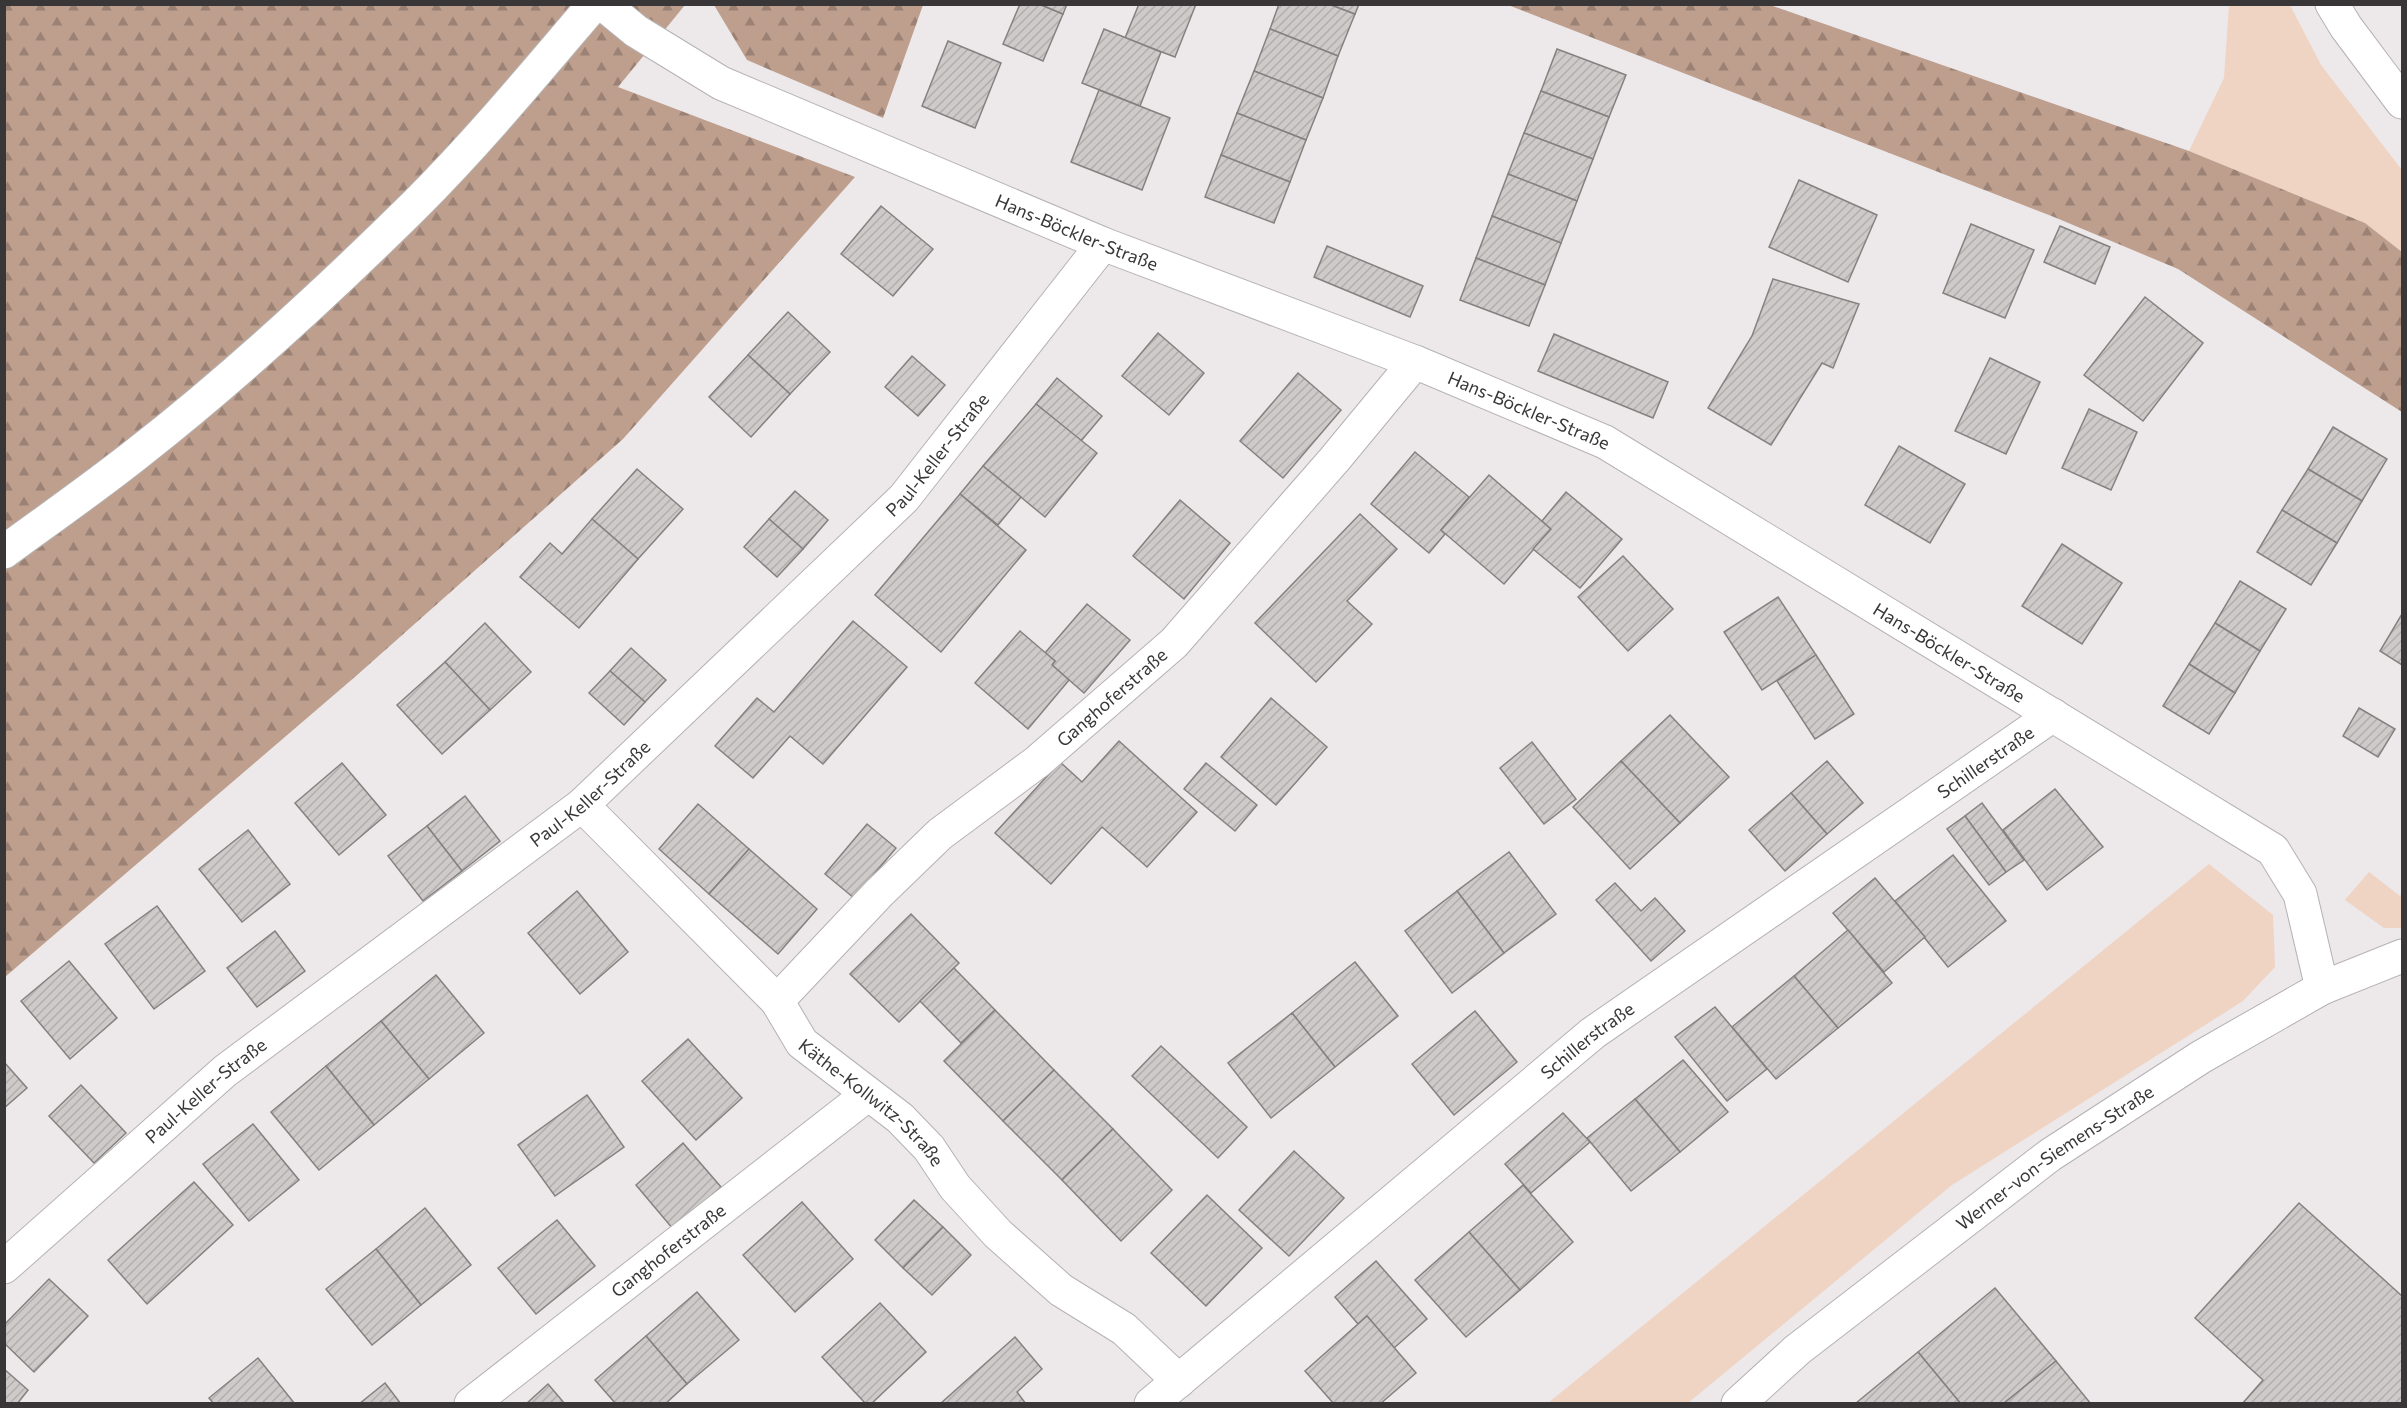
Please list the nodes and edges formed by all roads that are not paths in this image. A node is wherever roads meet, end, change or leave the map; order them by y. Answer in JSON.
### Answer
{"nodes":[{"id":1,"x":594,"y":4,"type":"edge"},
{"id":2,"x":603,"y":4,"type":"edge"},
{"id":3,"x":2332,"y":4,"type":"edge"},
{"id":4,"x":2403,"y":102,"type":"edge"},
{"id":5,"x":1103,"y":244,"type":"junction"},
{"id":6,"x":1415,"y":362,"type":"junction"},
{"id":7,"x":4,"y":552,"type":"edge"},
{"id":8,"x":2053,"y":715,"type":"junction"},
{"id":9,"x":582,"y":806,"type":"junction"},
{"id":10,"x":2403,"y":956,"type":"edge"},
{"id":11,"x":2322,"y":988,"type":"junction"},
{"id":12,"x":777,"y":1001,"type":"junction"},
{"id":13,"x":867,"y":1095,"type":"junction"},
{"id":14,"x":4,"y":1267,"type":"edge"},
{"id":15,"x":1179,"y":1381,"type":"junction"},
{"id":16,"x":471,"y":1404,"type":"edge"},
{"id":17,"x":1151,"y":1404,"type":"edge"},
{"id":18,"x":1738,"y":1404,"type":"edge"}],
"edges":[{"from":1,"to":7,"type":"street"},
{"from":2,"to":5,"type":"street","name":"Hans-Böckler-Straße"},
{"from":3,"to":4,"type":"street"},
{"from":5,"to":6,"type":"street","name":"Hans-Böckler-Straße"},
{"from":5,"to":9,"type":"street","name":"Paul-Keller-Straße"},
{"from":6,"to":8,"type":"street","name":"Hans-Böckler-Straße"},
{"from":6,"to":12,"type":"street","name":"Ganghoferstraße"},
{"from":8,"to":11,"type":"street","name":"Hans-Böckler-Straße"},
{"from":8,"to":15,"type":"street","name":"Schillerstraße"},
{"from":9,"to":12,"type":"street","name":"Käthe-Kollwitz-Straße"},
{"from":9,"to":14,"type":"street","name":"Paul-Keller-Straße"},
{"from":10,"to":11,"type":"street","name":"Werner-von-Siemens-Straße"},
{"from":11,"to":18,"type":"street","name":"Werner-von-Siemens-Straße"},
{"from":12,"to":13,"type":"street","name":"Käthe-Kollwitz-Straße"},
{"from":13,"to":15,"type":"street","name":"Käthe-Kollwitz-Straße"},
{"from":13,"to":16,"type":"street","name":"Ganghoferstraße"},
{"from":15,"to":17,"type":"street","name":"Schillerstraße"}]}
